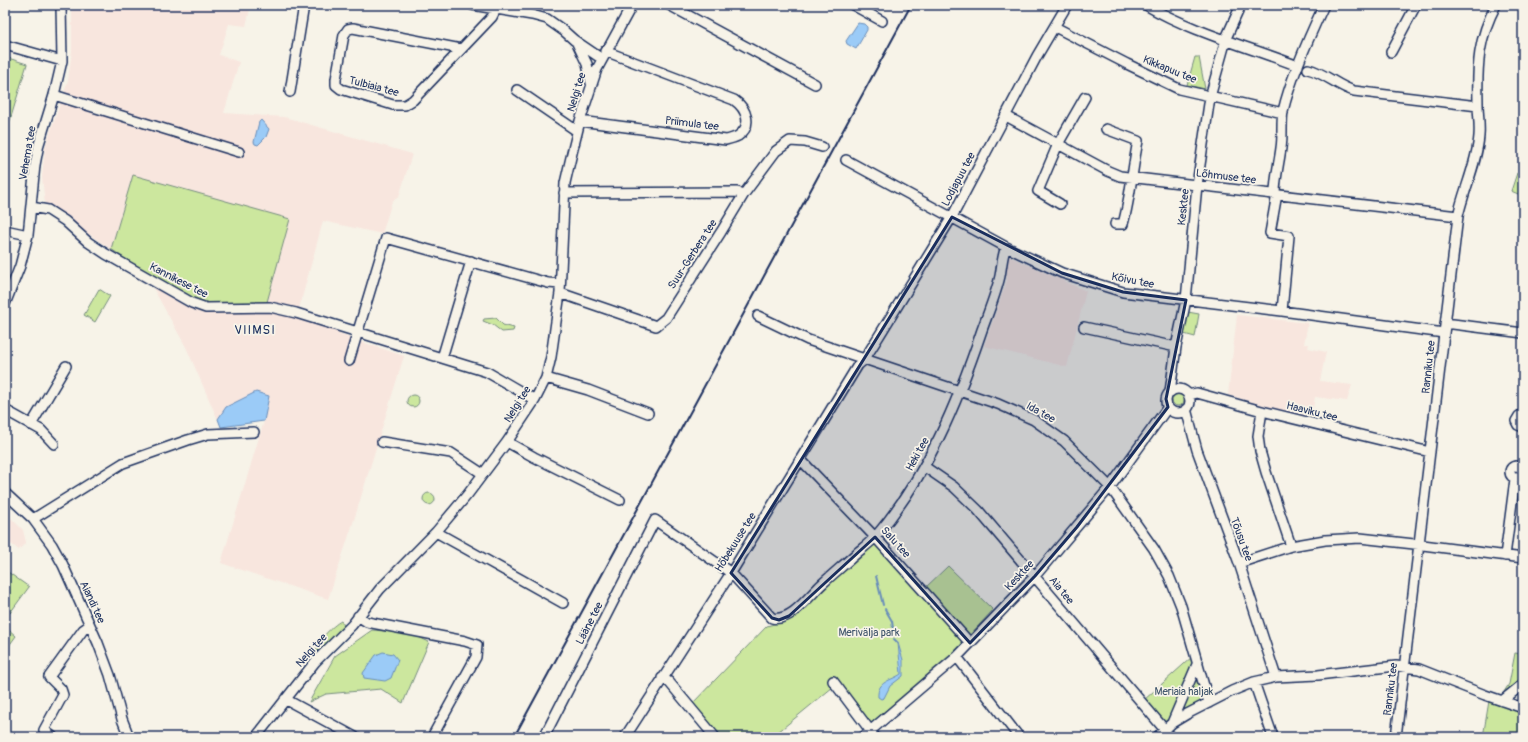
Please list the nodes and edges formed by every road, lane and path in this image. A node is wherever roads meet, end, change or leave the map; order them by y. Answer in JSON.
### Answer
{"nodes":[{"id":1,"x":61,"y":5,"type":"edge"},
{"id":2,"x":304,"y":5,"type":"edge"},
{"id":3,"x":472,"y":5,"type":"edge"},
{"id":4,"x":534,"y":5,"type":"edge"},
{"id":5,"x":632,"y":5,"type":"edge"},
{"id":6,"x":669,"y":5,"type":"edge"},
{"id":7,"x":853,"y":5,"type":"edge"},
{"id":8,"x":1067,"y":5,"type":"edge"},
{"id":9,"x":1146,"y":5,"type":"edge"},
{"id":10,"x":1241,"y":5,"type":"edge"},
{"id":11,"x":1324,"y":5,"type":"edge"},
{"id":12,"x":1416,"y":5,"type":"edge"},
{"id":13,"x":1496,"y":5,"type":"edge"},
{"id":14,"x":496,"y":9,"type":"junction"},
{"id":15,"x":1162,"y":9,"type":"edge"},
{"id":16,"x":532,"y":15,"type":"junction"},
{"id":17,"x":882,"y":21,"type":"dead end"},
{"id":18,"x":1055,"y":27,"type":"junction"},
{"id":19,"x":1226,"y":41,"type":"junction"},
{"id":20,"x":577,"y":42,"type":"junction"},
{"id":21,"x":5,"y":45,"type":"edge"},
{"id":22,"x":461,"y":49,"type":"junction"},
{"id":23,"x":1391,"y":52,"type":"dead end"},
{"id":24,"x":603,"y":55,"type":"junction"},
{"id":25,"x":62,"y":61,"type":"junction"},
{"id":26,"x":1298,"y":66,"type":"junction"},
{"id":27,"x":1308,"y":69,"type":"dead end"},
{"id":28,"x":591,"y":83,"type":"junction"},
{"id":29,"x":815,"y":84,"type":"dead end"},
{"id":30,"x":517,"y":90,"type":"dead end"},
{"id":31,"x":290,"y":92,"type":"dead end"},
{"id":32,"x":54,"y":95,"type":"junction"},
{"id":33,"x":1085,"y":97,"type":"dead end"},
{"id":34,"x":1210,"y":97,"type":"junction"},
{"id":35,"x":1478,"y":106,"type":"junction"},
{"id":36,"x":1283,"y":113,"type":"junction"},
{"id":37,"x":1006,"y":116,"type":"junction"},
{"id":38,"x":580,"y":121,"type":"junction"},
{"id":39,"x":1106,"y":129,"type":"dead end"},
{"id":40,"x":578,"y":131,"type":"junction"},
{"id":41,"x":1058,"y":144,"type":"junction"},
{"id":42,"x":822,"y":147,"type":"dead end"},
{"id":43,"x":239,"y":152,"type":"dead end"},
{"id":44,"x":846,"y":160,"type":"dead end"},
{"id":45,"x":1132,"y":178,"type":"junction"},
{"id":46,"x":1197,"y":185,"type":"junction"},
{"id":47,"x":564,"y":193,"type":"junction"},
{"id":48,"x":744,"y":194,"type":"junction"},
{"id":49,"x":1276,"y":194,"type":"junction"},
{"id":50,"x":1060,"y":204,"type":"dead end"},
{"id":51,"x":31,"y":207,"type":"junction"},
{"id":52,"x":1458,"y":216,"type":"junction"},
{"id":53,"x":952,"y":217,"type":"junction"},
{"id":54,"x":1115,"y":224,"type":"dead end"},
{"id":55,"x":5,"y":230,"type":"edge"},
{"id":56,"x":28,"y":235,"type":"junction"},
{"id":57,"x":1006,"y":247,"type":"junction"},
{"id":58,"x":470,"y":261,"type":"junction"},
{"id":59,"x":560,"y":289,"type":"junction"},
{"id":60,"x":1186,"y":300,"type":"junction"},
{"id":61,"x":5,"y":304,"type":"edge"},
{"id":62,"x":1282,"y":311,"type":"junction"},
{"id":63,"x":758,"y":316,"type":"dead end"},
{"id":64,"x":1084,"y":327,"type":"dead end"},
{"id":65,"x":1444,"y":328,"type":"junction"},
{"id":66,"x":357,"y":333,"type":"junction"},
{"id":67,"x":1523,"y":333,"type":"edge"},
{"id":68,"x":1176,"y":347,"type":"junction"},
{"id":69,"x":442,"y":358,"type":"junction"},
{"id":70,"x":864,"y":360,"type":"junction"},
{"id":71,"x":349,"y":361,"type":"dead end"},
{"id":72,"x":66,"y":366,"type":"dead end"},
{"id":73,"x":546,"y":378,"type":"junction"},
{"id":74,"x":960,"y":392,"type":"junction"},
{"id":75,"x":1170,"y":392,"type":"junction"},
{"id":76,"x":1188,"y":395,"type":"junction"},
{"id":77,"x":535,"y":400,"type":"junction"},
{"id":78,"x":1168,"y":407,"type":"junction"},
{"id":79,"x":1186,"y":409,"type":"junction"},
{"id":80,"x":5,"y":410,"type":"edge"},
{"id":81,"x":1262,"y":411,"type":"junction"},
{"id":82,"x":648,"y":413,"type":"dead end"},
{"id":83,"x":1523,"y":414,"type":"edge"},
{"id":84,"x":31,"y":425,"type":"junction"},
{"id":85,"x":1523,"y":427,"type":"edge"},
{"id":86,"x":254,"y":432,"type":"dead end"},
{"id":87,"x":382,"y":442,"type":"dead end"},
{"id":88,"x":507,"y":442,"type":"junction"},
{"id":89,"x":54,"y":444,"type":"dead end"},
{"id":90,"x":1430,"y":452,"type":"junction"},
{"id":91,"x":801,"y":460,"type":"junction"},
{"id":92,"x":925,"y":467,"type":"junction"},
{"id":93,"x":483,"y":474,"type":"junction"},
{"id":94,"x":1515,"y":479,"type":"dead end"},
{"id":95,"x":1110,"y":486,"type":"junction"},
{"id":96,"x":5,"y":493,"type":"edge"},
{"id":97,"x":620,"y":500,"type":"dead end"},
{"id":98,"x":33,"y":518,"type":"junction"},
{"id":99,"x":436,"y":532,"type":"junction"},
{"id":100,"x":875,"y":537,"type":"junction"},
{"id":101,"x":1419,"y":544,"type":"junction"},
{"id":102,"x":1291,"y":546,"type":"junction"},
{"id":103,"x":1506,"y":556,"type":"junction"},
{"id":104,"x":1523,"y":558,"type":"edge"},
{"id":105,"x":1239,"y":563,"type":"junction"},
{"id":106,"x":731,"y":573,"type":"junction"},
{"id":107,"x":1035,"y":576,"type":"junction"},
{"id":108,"x":563,"y":603,"type":"dead end"},
{"id":109,"x":358,"y":616,"type":"junction"},
{"id":110,"x":90,"y":625,"type":"junction"},
{"id":111,"x":970,"y":643,"type":"junction"},
{"id":112,"x":957,"y":657,"type":"junction"},
{"id":113,"x":1198,"y":662,"type":"junction"},
{"id":114,"x":1404,"y":667,"type":"junction"},
{"id":115,"x":1276,"y":677,"type":"junction"},
{"id":116,"x":662,"y":678,"type":"junction"},
{"id":117,"x":834,"y":681,"type":"dead end"},
{"id":118,"x":1254,"y":682,"type":"junction"},
{"id":119,"x":1523,"y":684,"type":"edge"},
{"id":120,"x":285,"y":700,"type":"junction"},
{"id":121,"x":1502,"y":701,"type":"junction"},
{"id":122,"x":1210,"y":703,"type":"junction"},
{"id":123,"x":1523,"y":708,"type":"edge"},
{"id":124,"x":1169,"y":730,"type":"edge"},
{"id":125,"x":872,"y":734,"type":"edge"},
{"id":126,"x":52,"y":737,"type":"edge"},
{"id":127,"x":129,"y":737,"type":"edge"},
{"id":128,"x":256,"y":737,"type":"edge"},
{"id":129,"x":355,"y":737,"type":"edge"},
{"id":130,"x":432,"y":737,"type":"edge"},
{"id":131,"x":544,"y":737,"type":"edge"},
{"id":132,"x":625,"y":737,"type":"edge"},
{"id":133,"x":715,"y":737,"type":"edge"},
{"id":134,"x":863,"y":737,"type":"edge"},
{"id":135,"x":1019,"y":737,"type":"edge"},
{"id":136,"x":1157,"y":737,"type":"edge"},
{"id":137,"x":1273,"y":737,"type":"edge"},
{"id":138,"x":1396,"y":737,"type":"edge"}],
"edges":[{"from":1,"to":25,"type":"street","name":"Vehema tee"},
{"from":2,"to":31,"type":"street"},
{"from":3,"to":14,"type":"street","name":"Priimula tee"},
{"from":4,"to":16,"type":"street"},
{"from":5,"to":24,"type":"street","name":"Nelgi tee"},
{"from":6,"to":29,"type":"street"},
{"from":7,"to":17,"type":"street"},
{"from":8,"to":18,"type":"street","name":"Lodjapuu tee"},
{"from":9,"to":15,"type":"street"},
{"from":10,"to":19,"type":"street","name":"Kesktee"},
{"from":11,"to":26,"type":"street"},
{"from":12,"to":23,"type":"street"},
{"from":13,"to":35,"type":"street","name":"Ranniku tee"},
{"from":14,"to":16,"type":"street","name":"Priimula tee"},
{"from":14,"to":22,"type":"street","name":"Tulbiaia tee"},
{"from":15,"to":19,"type":"street"},
{"from":16,"to":20,"type":"street","name":"Priimula tee"},
{"from":18,"to":34,"type":"street","name":"Kikkapuu tee"},
{"from":18,"to":37,"type":"street","name":"Lodjapuu tee"},
{"from":19,"to":26,"type":"street"},
{"from":19,"to":34,"type":"street","name":"Kesktee"},
{"from":20,"to":24,"type":"street","name":"Priimula tee"},
{"from":20,"to":28,"type":"street"},
{"from":21,"to":25,"type":"street"},
{"from":22,"to":22,"type":"street","name":"Tulbiaia tee"},
{"from":24,"to":28,"type":"street","name":"Nelgi tee"},
{"from":24,"to":38,"type":"street","name":"Priimula tee"},
{"from":25,"to":32,"type":"street","name":"Vehema tee"},
{"from":26,"to":36,"type":"street"},
{"from":27,"to":35,"type":"street"},
{"from":28,"to":38,"type":"street","name":"Nelgi tee"},
{"from":30,"to":40,"type":"street"},
{"from":32,"to":43,"type":"street"},
{"from":32,"to":51,"type":"street","name":"Vehema tee"},
{"from":33,"to":41,"type":"street"},
{"from":34,"to":36,"type":"street","name":"Kikkapuu tee"},
{"from":34,"to":46,"type":"street","name":"Kesktee"},
{"from":35,"to":52,"type":"street","name":"Ranniku tee"},
{"from":36,"to":49,"type":"street"},
{"from":37,"to":41,"type":"street","name":"Lõhmuse tee"},
{"from":37,"to":53,"type":"street","name":"Lodjapuu tee"},
{"from":38,"to":40,"type":"street","name":"Nelgi tee"},
{"from":39,"to":45,"type":"street"},
{"from":40,"to":47,"type":"street","name":"Nelgi tee"},
{"from":41,"to":45,"type":"street","name":"Lõhmuse tee"},
{"from":41,"to":50,"type":"street"},
{"from":42,"to":48,"type":"street","name":"Suur-Gerbera tee"},
{"from":44,"to":53,"type":"street","name":"Kõivu tee"},
{"from":45,"to":46,"type":"street","name":"Lõhmuse tee"},
{"from":45,"to":54,"type":"street"},
{"from":46,"to":49,"type":"street","name":"Lõhmuse tee"},
{"from":46,"to":60,"type":"street","name":"Kesktee"},
{"from":47,"to":48,"type":"street"},
{"from":47,"to":59,"type":"street","name":"Nelgi tee"},
{"from":48,"to":59,"type":"street","name":"Suur-Gerbera tee"},
{"from":49,"to":52,"type":"street","name":"Lõhmuse tee"},
{"from":49,"to":62,"type":"street"},
{"from":51,"to":56,"type":"street","name":"Vehema tee"},
{"from":51,"to":66,"type":"street","name":"Kannikese tee"},
{"from":52,"to":65,"type":"street","name":"Ranniku tee"},
{"from":53,"to":57,"type":"street","name":"Kõivu tee"},
{"from":53,"to":70,"type":"street","name":"Lodjapuu tee"},
{"from":55,"to":56,"type":"street"},
{"from":56,"to":61,"type":"street","name":"Vehema tee"},
{"from":57,"to":60,"type":"street","name":"Kõivu tee"},
{"from":57,"to":74,"type":"street","name":"Heki tee"},
{"from":58,"to":59,"type":"street"},
{"from":58,"to":66,"type":"street"},
{"from":58,"to":69,"type":"street"},
{"from":59,"to":73,"type":"street","name":"Nelgi tee"},
{"from":60,"to":62,"type":"street","name":"Kõivu tee"},
{"from":60,"to":68,"type":"street","name":"Kesktee"},
{"from":62,"to":65,"type":"street","name":"Kõivu tee"},
{"from":63,"to":70,"type":"street","name":"Ida tee"},
{"from":64,"to":68,"type":"street"},
{"from":65,"to":67,"type":"street","name":"Kõivu tee"},
{"from":65,"to":90,"type":"street","name":"Ranniku tee"},
{"from":66,"to":69,"type":"street","name":"Kannikese tee"},
{"from":66,"to":71,"type":"street"},
{"from":68,"to":75,"type":"street","name":"Kesktee"},
{"from":69,"to":77,"type":"street","name":"Kannikese tee"},
{"from":70,"to":74,"type":"street","name":"Ida tee"},
{"from":70,"to":91,"type":"street","name":"Hõbekuuse tee"},
{"from":72,"to":84,"type":"street"},
{"from":73,"to":77,"type":"street","name":"Nelgi tee"},
{"from":73,"to":82,"type":"street"},
{"from":74,"to":92,"type":"street","name":"Heki tee"},
{"from":74,"to":95,"type":"street","name":"Ida tee"},
{"from":75,"to":76,"type":"street"},
{"from":75,"to":78,"type":"street"},
{"from":76,"to":79,"type":"street"},
{"from":76,"to":81,"type":"street","name":"Haaviku tee"},
{"from":77,"to":88,"type":"street","name":"Nelgi tee"},
{"from":78,"to":79,"type":"street"},
{"from":78,"to":95,"type":"street","name":"Kesktee"},
{"from":79,"to":105,"type":"street","name":"Tõusu tee"},
{"from":80,"to":84,"type":"street"},
{"from":81,"to":90,"type":"street","name":"Haaviku tee"},
{"from":81,"to":102,"type":"street"},
{"from":83,"to":85,"type":"street"},
{"from":84,"to":89,"type":"street"},
{"from":86,"to":98,"type":"street"},
{"from":87,"to":93,"type":"street"},
{"from":88,"to":93,"type":"street","name":"Nelgi tee"},
{"from":88,"to":97,"type":"street"},
{"from":90,"to":101,"type":"street","name":"Ranniku tee"},
{"from":91,"to":100,"type":"street","name":"Salu tee"},
{"from":91,"to":106,"type":"street","name":"Hõbekuuse tee"},
{"from":92,"to":100,"type":"street","name":"Heki tee"},
{"from":92,"to":107,"type":"street","name":"Aia tee"},
{"from":93,"to":99,"type":"street","name":"Nelgi tee"},
{"from":94,"to":103,"type":"street"},
{"from":95,"to":107,"type":"street","name":"Kesktee"},
{"from":95,"to":113,"type":"street","name":"Ida tee"},
{"from":96,"to":98,"type":"street","name":"Aiandi tee"},
{"from":98,"to":110,"type":"street","name":"Aiandi tee"},
{"from":99,"to":108,"type":"street"},
{"from":99,"to":109,"type":"street","name":"Nelgi tee"},
{"from":100,"to":106,"type":"street","name":"Heki tee"},
{"from":100,"to":111,"type":"street","name":"Salu tee"},
{"from":101,"to":102,"type":"street"},
{"from":101,"to":103,"type":"street"},
{"from":101,"to":114,"type":"street","name":"Ranniku tee"},
{"from":102,"to":105,"type":"street"},
{"from":103,"to":104,"type":"street"},
{"from":105,"to":115,"type":"street","name":"Tõusu tee"},
{"from":106,"to":116,"type":"street","name":"Hõbekuuse tee"},
{"from":106,"to":131,"type":"street","name":"Lääne tee"},
{"from":107,"to":111,"type":"street","name":"Kesktee"},
{"from":107,"to":124,"type":"street","name":"Aia tee"},
{"from":109,"to":120,"type":"street","name":"Nelgi tee"},
{"from":109,"to":130,"type":"street"},
{"from":110,"to":126,"type":"street"},
{"from":110,"to":127,"type":"street","name":"Aiandi tee"},
{"from":111,"to":112,"type":"street","name":"Kesktee"},
{"from":112,"to":125,"type":"street","name":"Kesktee"},
{"from":112,"to":135,"type":"street"},
{"from":113,"to":122,"type":"street","name":"Ida tee"},
{"from":113,"to":124,"type":"street"},
{"from":114,"to":115,"type":"street"},
{"from":114,"to":121,"type":"street"},
{"from":114,"to":138,"type":"street","name":"Ranniku tee"},
{"from":115,"to":118,"type":"street"},
{"from":116,"to":132,"type":"street","name":"Hõbekuuse tee"},
{"from":116,"to":133,"type":"street"},
{"from":117,"to":125,"type":"street"},
{"from":118,"to":122,"type":"street"},
{"from":118,"to":137,"type":"street"},
{"from":119,"to":121,"type":"street"},
{"from":120,"to":128,"type":"street","name":"Nelgi tee"},
{"from":120,"to":129,"type":"street"},
{"from":121,"to":123,"type":"street"},
{"from":122,"to":124,"type":"street"},
{"from":124,"to":136,"type":"street"},
{"from":125,"to":134,"type":"street","name":"Kesktee"}]}
